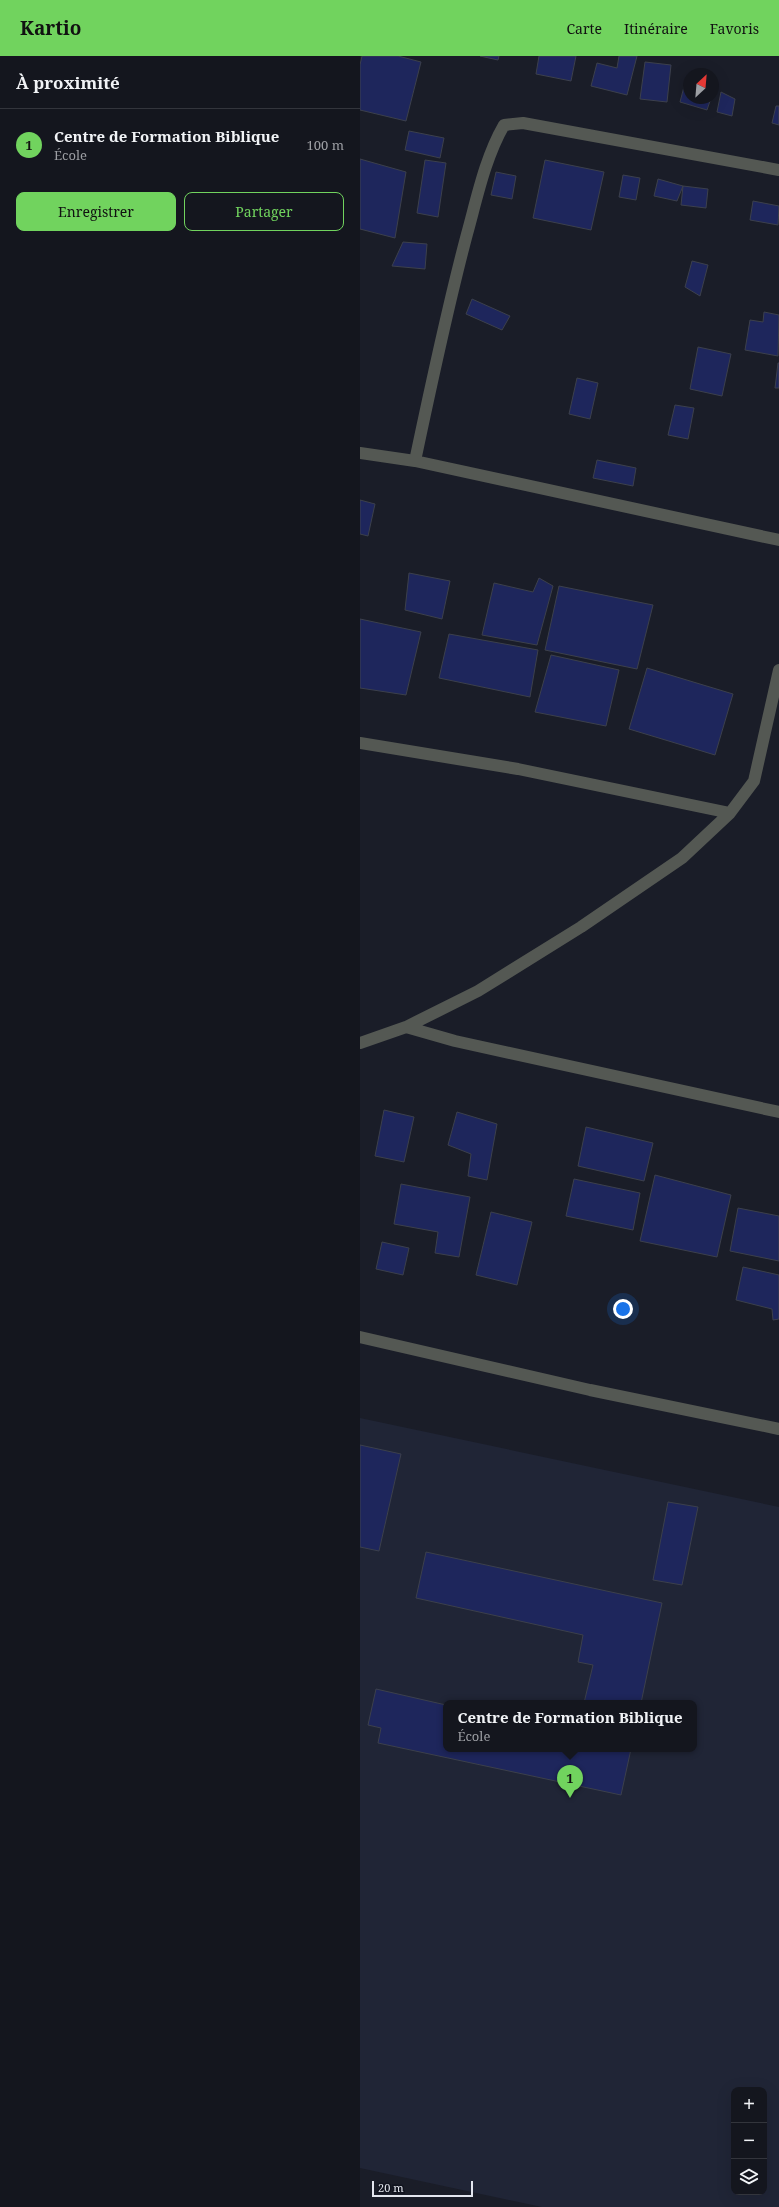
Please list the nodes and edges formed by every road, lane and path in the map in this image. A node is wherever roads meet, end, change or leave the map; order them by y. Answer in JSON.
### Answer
{"nodes":[{"id":1,"x":779,"y":170,"type":"edge"},
{"id":2,"x":360,"y":453,"type":"edge"},
{"id":3,"x":415,"y":461,"type":"junction"},
{"id":4,"x":779,"y":540,"type":"edge"},
{"id":5,"x":779,"y":670,"type":"edge"},
{"id":6,"x":360,"y":743,"type":"edge"},
{"id":7,"x":730,"y":812,"type":"junction"},
{"id":8,"x":406,"y":1027,"type":"junction"},
{"id":9,"x":360,"y":1043,"type":"edge"},
{"id":10,"x":779,"y":1112,"type":"edge"},
{"id":11,"x":360,"y":1337,"type":"edge"},
{"id":12,"x":779,"y":1429,"type":"edge"}],
"edges":[{"from":1,"to":3,"type":"street"},
{"from":2,"to":3,"type":"street"},
{"from":3,"to":4,"type":"street"},
{"from":5,"to":7,"type":"street"},
{"from":6,"to":7,"type":"street"},
{"from":7,"to":8,"type":"street"},
{"from":8,"to":9,"type":"street"},
{"from":8,"to":10,"type":"street"},
{"from":11,"to":12,"type":"street"}]}
